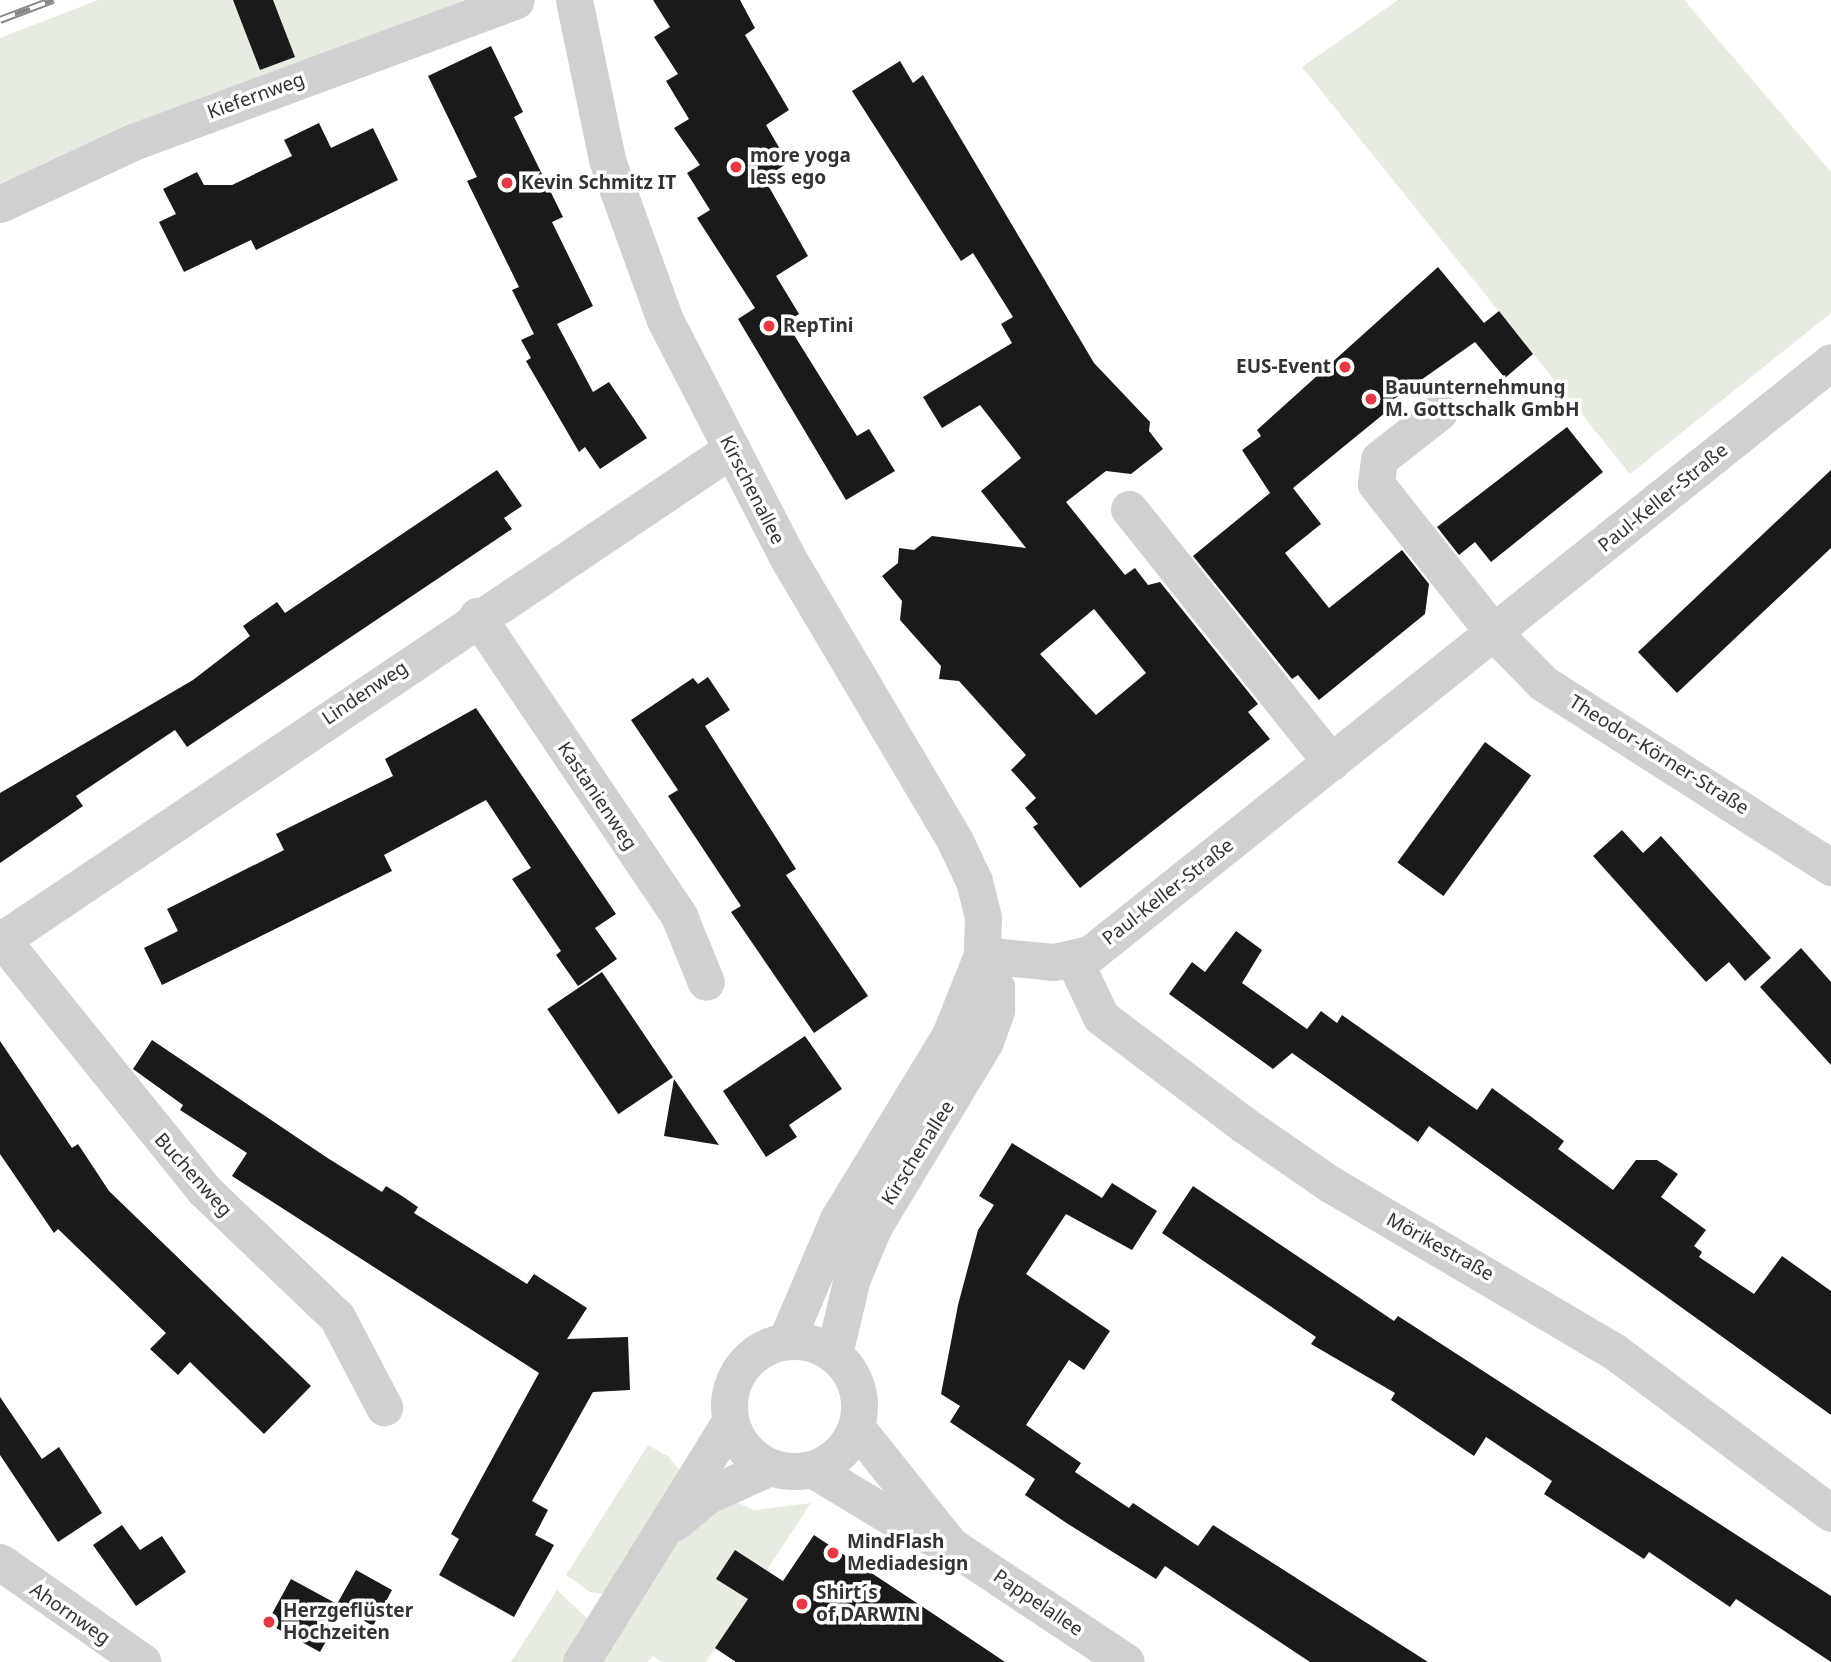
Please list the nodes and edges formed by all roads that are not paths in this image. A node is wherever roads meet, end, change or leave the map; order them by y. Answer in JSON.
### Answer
{"nodes":[{"id":1,"x":516,"y":0,"type":"edge"},
{"id":2,"x":574,"y":0,"type":"edge"},
{"id":3,"x":0,"y":204,"type":"edge"},
{"id":4,"x":1831,"y":362,"type":"edge"},
{"id":5,"x":1439,"y":412,"type":"dead end"},
{"id":6,"x":732,"y":449,"type":"junction"},
{"id":7,"x":1129,"y":509,"type":"dead end"},
{"id":8,"x":477,"y":616,"type":"junction"},
{"id":9,"x":1495,"y":634,"type":"junction"},
{"id":10,"x":1331,"y":762,"type":"junction"},
{"id":11,"x":1831,"y":867,"type":"edge"},
{"id":12,"x":1,"y":939,"type":"edge"},
{"id":13,"x":982,"y":955,"type":"junction"},
{"id":14,"x":1074,"y":960,"type":"junction"},
{"id":15,"x":706,"y":982,"type":"dead end"},
{"id":16,"x":786,"y":1341,"type":"junction"},
{"id":17,"x":834,"y":1354,"type":"junction"},
{"id":18,"x":384,"y":1407,"type":"dead end"},
{"id":19,"x":730,"y":1422,"type":"junction"},
{"id":20,"x":856,"y":1427,"type":"junction"},
{"id":21,"x":770,"y":1467,"type":"junction"},
{"id":22,"x":812,"y":1469,"type":"junction"},
{"id":23,"x":1831,"y":1513,"type":"edge"},
{"id":24,"x":659,"y":1537,"type":"junction"},
{"id":25,"x":950,"y":1545,"type":"junction"},
{"id":26,"x":0,"y":1562,"type":"edge"},
{"id":27,"x":143,"y":1662,"type":"edge"},
{"id":28,"x":581,"y":1662,"type":"edge"},
{"id":29,"x":1126,"y":1662,"type":"edge"}],
"edges":[{"from":1,"to":3,"type":"street","name":"Kiefernweg"},
{"from":2,"to":6,"type":"street","name":"Kirschenallee"},
{"from":4,"to":9,"type":"street","name":"Paul-Keller-Straße"},
{"from":5,"to":9,"type":"street"},
{"from":6,"to":8,"type":"street","name":"Lindenweg"},
{"from":6,"to":13,"type":"street","name":"Kirschenallee"},
{"from":7,"to":10,"type":"street"},
{"from":8,"to":12,"type":"street","name":"Lindenweg"},
{"from":8,"to":15,"type":"street","name":"Kastanienweg"},
{"from":9,"to":10,"type":"street","name":"Paul-Keller-Straße"},
{"from":9,"to":11,"type":"street","name":"Theodor-Körner-Straße"},
{"from":10,"to":14,"type":"street","name":"Paul-Keller-Straße"},
{"from":12,"to":18,"type":"street","name":"Buchenweg"},
{"from":13,"to":14,"type":"street","name":"Paul-Keller-Straße"},
{"from":13,"to":16,"type":"street","name":"Kirschenallee"},
{"from":13,"to":17,"type":"street","name":"Kirschenallee"},
{"from":14,"to":23,"type":"street","name":"Mörikestraße"},
{"from":16,"to":17,"type":"street"},
{"from":16,"to":19,"type":"street"},
{"from":17,"to":20,"type":"street"},
{"from":19,"to":21,"type":"street"},
{"from":19,"to":24,"type":"street"},
{"from":20,"to":22,"type":"street"},
{"from":20,"to":25,"type":"street","name":"Pappelallee"},
{"from":21,"to":22,"type":"street"},
{"from":21,"to":24,"type":"street"},
{"from":22,"to":25,"type":"street","name":"Pappelallee"},
{"from":24,"to":28,"type":"street"},
{"from":25,"to":29,"type":"street","name":"Pappelallee"},
{"from":26,"to":27,"type":"street","name":"Ahornweg"}]}
